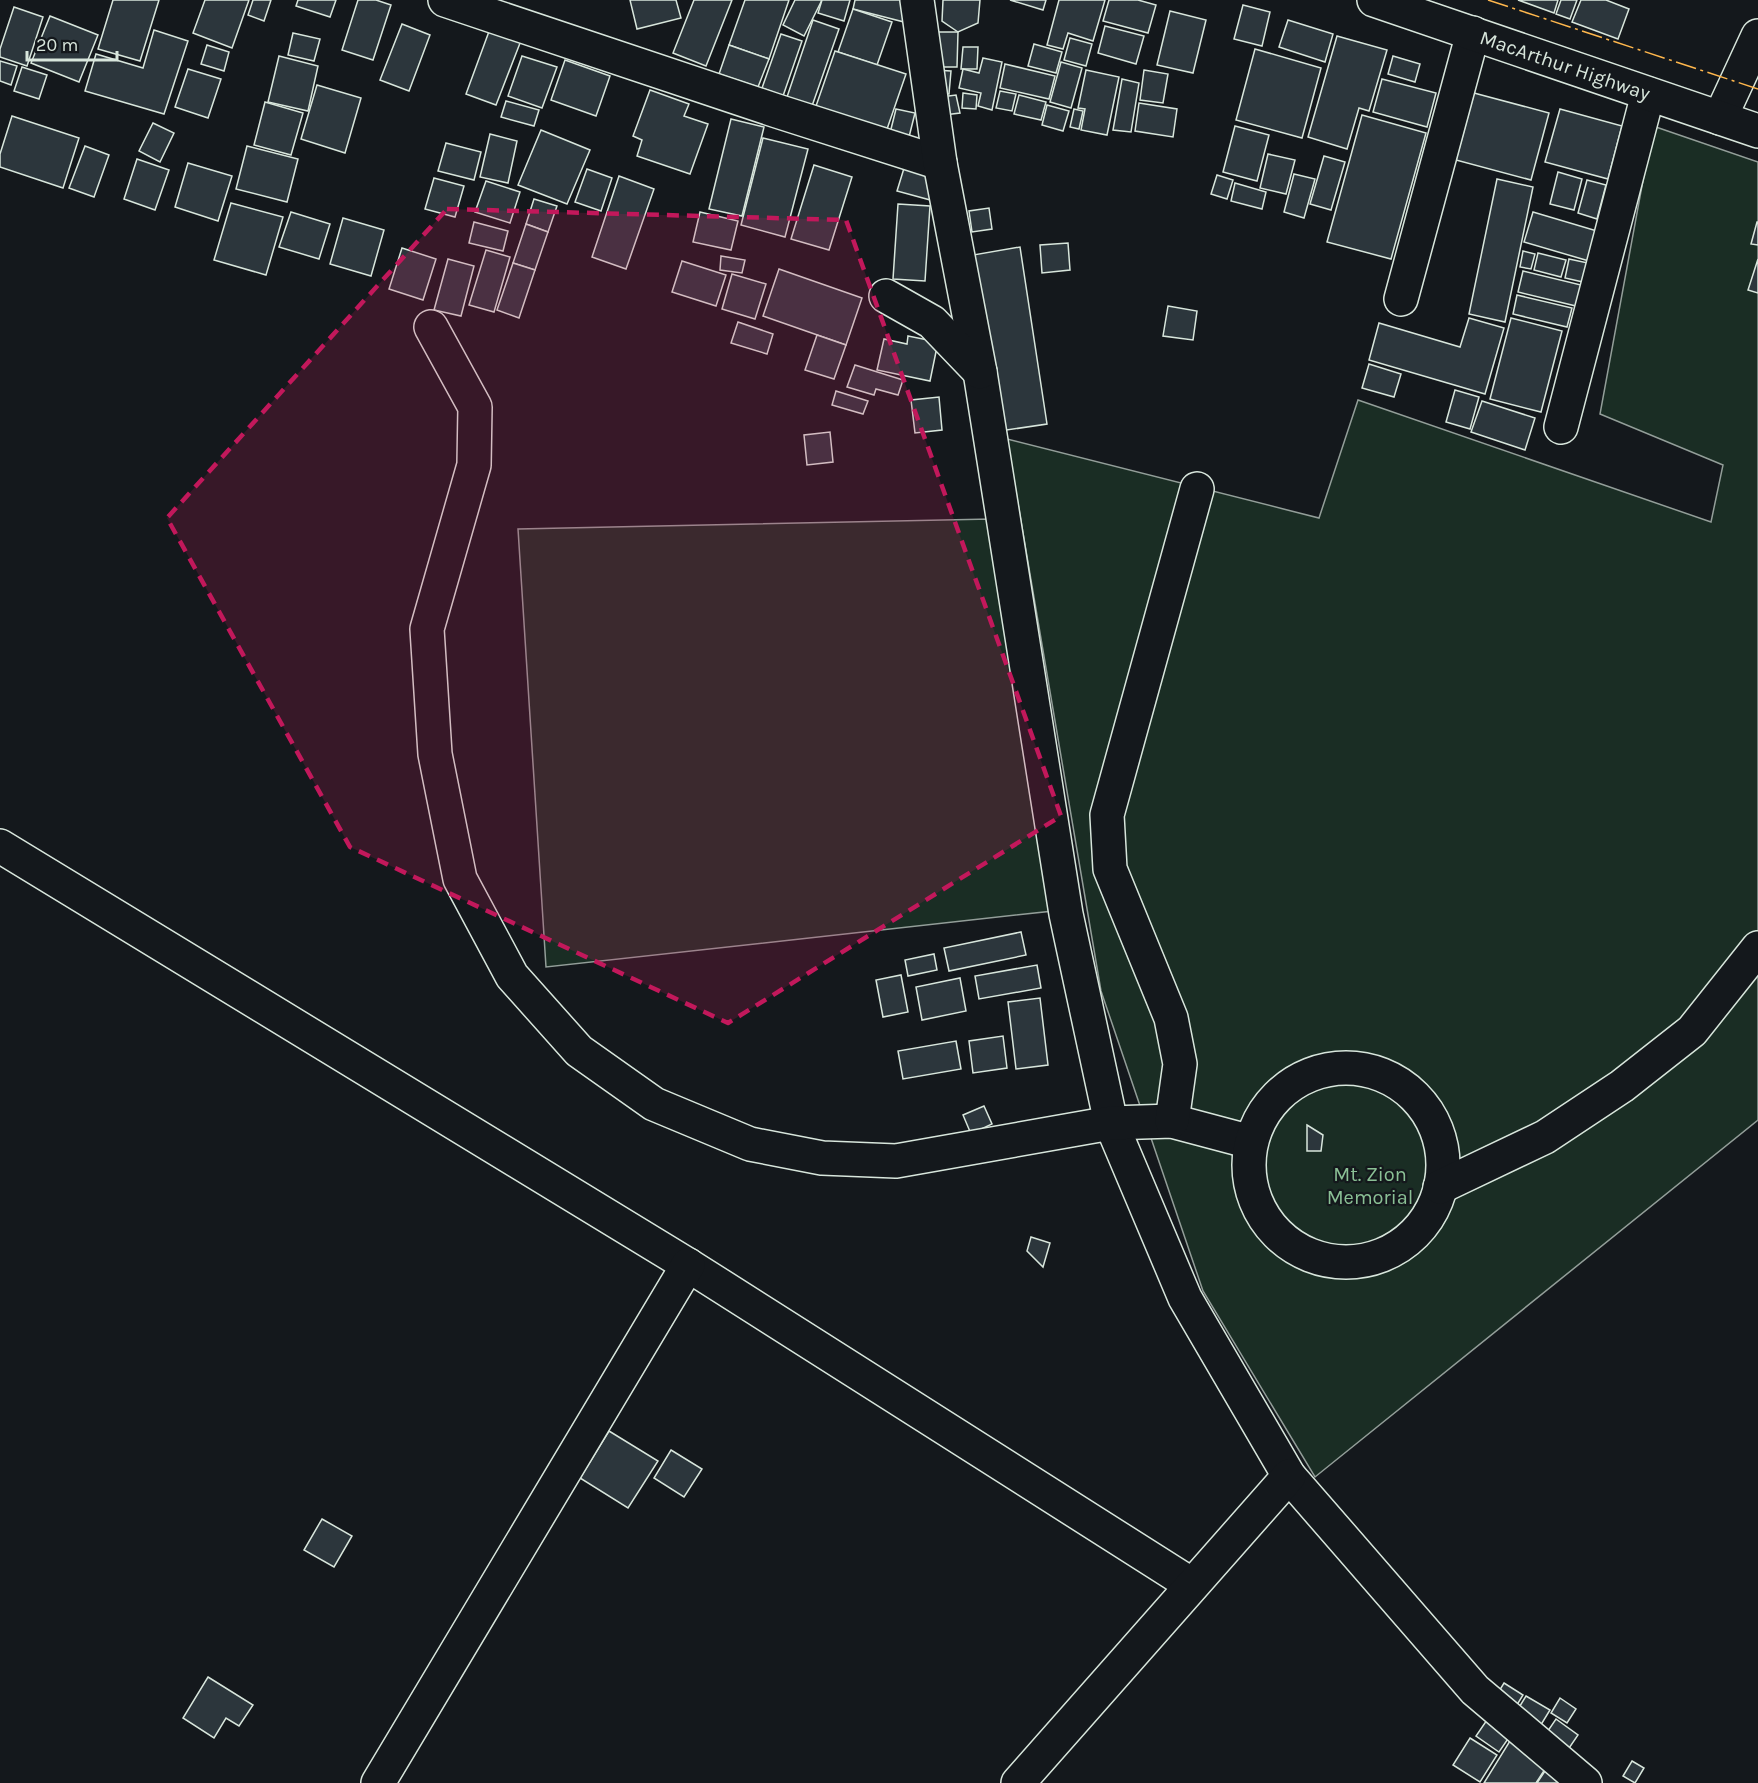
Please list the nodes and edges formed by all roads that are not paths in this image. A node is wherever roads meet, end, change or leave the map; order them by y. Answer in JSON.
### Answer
{"nodes":[{"id":1,"x":445,"y":0,"type":"edge"},
{"id":2,"x":917,"y":0,"type":"edge"},
{"id":3,"x":1374,"y":0,"type":"edge"},
{"id":4,"x":1473,"y":33,"type":"junction"},
{"id":5,"x":1758,"y":36,"type":"edge"},
{"id":6,"x":1648,"y":93,"type":"junction"},
{"id":7,"x":1720,"y":118,"type":"junction"},
{"id":8,"x":1758,"y":130,"type":"edge"},
{"id":9,"x":940,"y":163,"type":"junction"},
{"id":10,"x":886,"y":296,"type":"dead end"},
{"id":11,"x":1401,"y":299,"type":"dead end"},
{"id":12,"x":431,"y":327,"type":"dead end"},
{"id":13,"x":980,"y":372,"type":"junction"},
{"id":14,"x":1561,"y":427,"type":"dead end"},
{"id":15,"x":1197,"y":489,"type":"dead end"},
{"id":16,"x":0,"y":846,"type":"edge"},
{"id":17,"x":1758,"y":948,"type":"edge"},
{"id":18,"x":1172,"y":1121,"type":"junction"},
{"id":19,"x":1111,"y":1123,"type":"junction"},
{"id":20,"x":1251,"y":1142,"type":"junction"},
{"id":21,"x":1440,"y":1187,"type":"junction"},
{"id":22,"x":688,"y":1265,"type":"junction"},
{"id":23,"x":1289,"y":1476,"type":"junction"},
{"id":24,"x":1192,"y":1586,"type":"junction"},
{"id":25,"x":378,"y":1783,"type":"edge"},
{"id":26,"x":1018,"y":1783,"type":"edge"},
{"id":27,"x":1585,"y":1783,"type":"edge"}],
"edges":[{"from":1,"to":9,"type":"main road"},
{"from":2,"to":9,"type":"main road"},
{"from":3,"to":4,"type":"main road","name":"MacArthur Highway"},
{"from":4,"to":6,"type":"main road","name":"MacArthur Highway"},
{"from":4,"to":11,"type":"main road"},
{"from":5,"to":7,"type":"main road"},
{"from":6,"to":7,"type":"main road","name":"MacArthur Highway"},
{"from":6,"to":14,"type":"main road"},
{"from":7,"to":8,"type":"main road","name":"MacArthur Highway"},
{"from":9,"to":13,"type":"main road"},
{"from":10,"to":13,"type":"main road"},
{"from":12,"to":19,"type":"main road"},
{"from":13,"to":19,"type":"main road"},
{"from":15,"to":18,"type":"main road"},
{"from":16,"to":22,"type":"main road"},
{"from":17,"to":21,"type":"main road"},
{"from":18,"to":19,"type":"main road"},
{"from":18,"to":20,"type":"main road"},
{"from":19,"to":23,"type":"main road"},
{"from":20,"to":21,"type":"main road"},
{"from":20,"to":21,"type":"main road"},
{"from":22,"to":24,"type":"main road"},
{"from":22,"to":25,"type":"main road"},
{"from":23,"to":24,"type":"main road"},
{"from":23,"to":27,"type":"main road"},
{"from":24,"to":26,"type":"main road"}]}
